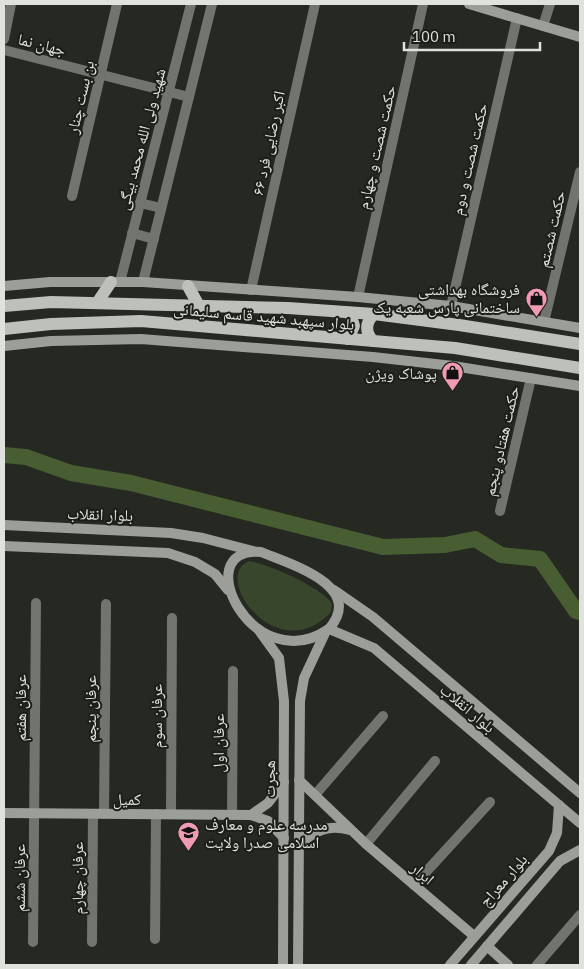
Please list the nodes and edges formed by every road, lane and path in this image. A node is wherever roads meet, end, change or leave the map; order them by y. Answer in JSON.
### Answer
{"nodes":[{"id":1,"x":11,"y":4,"type":"edge"},
{"id":2,"x":117,"y":4,"type":"edge"},
{"id":3,"x":191,"y":4,"type":"edge"},
{"id":4,"x":212,"y":4,"type":"edge"},
{"id":5,"x":315,"y":4,"type":"edge"},
{"id":6,"x":423,"y":4,"type":"edge"},
{"id":7,"x":469,"y":4,"type":"edge"},
{"id":8,"x":550,"y":4,"type":"edge"},
{"id":9,"x":517,"y":18,"type":"junction"},
{"id":10,"x":543,"y":26,"type":"junction"},
{"id":11,"x":580,"y":37,"type":"edge"},
{"id":12,"x":4,"y":39,"type":"edge"},
{"id":13,"x":4,"y":50,"type":"edge"},
{"id":14,"x":100,"y":75,"type":"junction"},
{"id":15,"x":170,"y":92,"type":"junction"},
{"id":16,"x":189,"y":97,"type":"junction"},
{"id":17,"x":580,"y":172,"type":"edge"},
{"id":18,"x":72,"y":196,"type":"dead end"},
{"id":19,"x":140,"y":203,"type":"junction"},
{"id":20,"x":161,"y":208,"type":"junction"},
{"id":21,"x":132,"y":234,"type":"junction"},
{"id":22,"x":154,"y":239,"type":"junction"},
{"id":23,"x":116,"y":282,"type":"junction"},
{"id":24,"x":143,"y":282,"type":"junction"},
{"id":25,"x":4,"y":286,"type":"edge"},
{"id":26,"x":188,"y":286,"type":"junction"},
{"id":27,"x":251,"y":290,"type":"junction"},
{"id":28,"x":358,"y":297,"type":"junction"},
{"id":29,"x":97,"y":303,"type":"junction"},
{"id":30,"x":4,"y":306,"type":"edge"},
{"id":31,"x":199,"y":306,"type":"junction"},
{"id":32,"x":451,"y":306,"type":"junction"},
{"id":33,"x":350,"y":313,"type":"junction"},
{"id":34,"x":374,"y":314,"type":"junction"},
{"id":35,"x":544,"y":322,"type":"junction"},
{"id":36,"x":580,"y":328,"type":"edge"},
{"id":37,"x":4,"y":329,"type":"edge"},
{"id":38,"x":348,"y":339,"type":"junction"},
{"id":39,"x":373,"y":341,"type":"junction"},
{"id":40,"x":580,"y":344,"type":"edge"},
{"id":41,"x":4,"y":346,"type":"edge"},
{"id":42,"x":580,"y":368,"type":"edge"},
{"id":43,"x":531,"y":378,"type":"junction"},
{"id":44,"x":580,"y":386,"type":"edge"},
{"id":45,"x":500,"y":511,"type":"dead end"},
{"id":46,"x":4,"y":525,"type":"edge"},
{"id":47,"x":4,"y":546,"type":"edge"},
{"id":48,"x":254,"y":552,"type":"junction"},
{"id":49,"x":334,"y":590,"type":"junction"},
{"id":50,"x":231,"y":593,"type":"junction"},
{"id":51,"x":36,"y":603,"type":"dead end"},
{"id":52,"x":106,"y":604,"type":"dead end"},
{"id":53,"x":172,"y":618,"type":"dead end"},
{"id":54,"x":258,"y":629,"type":"junction"},
{"id":55,"x":328,"y":630,"type":"junction"},
{"id":56,"x":233,"y":671,"type":"dead end"},
{"id":57,"x":383,"y":716,"type":"dead end"},
{"id":58,"x":435,"y":761,"type":"dead end"},
{"id":59,"x":298,"y":780,"type":"junction"},
{"id":60,"x":284,"y":782,"type":"junction"},
{"id":61,"x":580,"y":793,"type":"edge"},
{"id":62,"x":314,"y":796,"type":"junction"},
{"id":63,"x":490,"y":802,"type":"dead end"},
{"id":64,"x":559,"y":805,"type":"junction"},
{"id":65,"x":4,"y":813,"type":"edge"},
{"id":66,"x":34,"y":813,"type":"junction"},
{"id":67,"x":93,"y":814,"type":"junction"},
{"id":68,"x":104,"y":814,"type":"junction"},
{"id":69,"x":156,"y":814,"type":"junction"},
{"id":70,"x":170,"y":814,"type":"junction"},
{"id":71,"x":232,"y":815,"type":"junction"},
{"id":72,"x":251,"y":815,"type":"junction"},
{"id":73,"x":580,"y":824,"type":"edge"},
{"id":74,"x":354,"y":831,"type":"junction"},
{"id":75,"x":284,"y":838,"type":"junction"},
{"id":76,"x":299,"y":844,"type":"junction"},
{"id":77,"x":366,"y":844,"type":"junction"},
{"id":78,"x":580,"y":850,"type":"edge"},
{"id":79,"x":549,"y":851,"type":"junction"},
{"id":80,"x":560,"y":861,"type":"junction"},
{"id":81,"x":414,"y":885,"type":"junction"},
{"id":82,"x":580,"y":915,"type":"edge"},
{"id":83,"x":474,"y":936,"type":"junction"},
{"id":84,"x":155,"y":939,"type":"dead end"},
{"id":85,"x":33,"y":942,"type":"dead end"},
{"id":86,"x":92,"y":942,"type":"dead end"},
{"id":87,"x":487,"y":946,"type":"junction"},
{"id":88,"x":283,"y":965,"type":"edge"},
{"id":89,"x":298,"y":965,"type":"edge"},
{"id":90,"x":450,"y":965,"type":"edge"},
{"id":91,"x":470,"y":965,"type":"edge"},
{"id":92,"x":508,"y":965,"type":"edge"},
{"id":93,"x":537,"y":965,"type":"edge"}],
"edges":[{"from":1,"to":12,"type":"street"},
{"from":2,"to":14,"type":"street","name":"بن بست چنار"},
{"from":3,"to":15,"type":"street","name":"شهید ولی الله محمد بیگی"},
{"from":4,"to":16,"type":"street"},
{"from":5,"to":27,"type":"street","name":"۶۶ اکبر رضایی فرد"},
{"from":6,"to":28,"type":"street","name":"حکمت شصت و چهارم"},
{"from":7,"to":9,"type":"main road"},
{"from":8,"to":10,"type":"street"},
{"from":9,"to":10,"type":"main road"},
{"from":9,"to":32,"type":"street","name":"حکمت شصت و دوم"},
{"from":10,"to":11,"type":"main road"},
{"from":13,"to":14,"type":"street","name":"جهان نما"},
{"from":14,"to":15,"type":"street","name":"جهان نما"},
{"from":14,"to":18,"type":"street","name":"بن بست چنار"},
{"from":15,"to":16,"type":"street","name":"جهان نما"},
{"from":15,"to":19,"type":"street","name":"شهید ولی الله محمد بیگی"},
{"from":16,"to":20,"type":"street"},
{"from":17,"to":35,"type":"street","name":"حکمت شصتم"},
{"from":19,"to":20,"type":"street"},
{"from":19,"to":21,"type":"street","name":"شهید ولی الله محمد بیگی"},
{"from":20,"to":22,"type":"street"},
{"from":21,"to":22,"type":"street"},
{"from":21,"to":23,"type":"street","name":"شهید ولی الله محمد بیگی"},
{"from":22,"to":24,"type":"street"},
{"from":23,"to":24,"type":"main road"},
{"from":23,"to":25,"type":"main road"},
{"from":23,"to":29,"type":"main road"},
{"from":24,"to":26,"type":"main road"},
{"from":26,"to":27,"type":"main road"},
{"from":26,"to":31,"type":"main road"},
{"from":27,"to":28,"type":"main road"},
{"from":28,"to":32,"type":"main road"},
{"from":29,"to":30,"type":"main road","name":"بلوار سپهبد شهید قاسم سلیمانی"},
{"from":29,"to":31,"type":"main road","name":"بلوار سپهبد شهید قاسم سلیمانی"},
{"from":31,"to":33,"type":"main road","name":"بلوار سپهبد شهید قاسم سلیمانی"},
{"from":32,"to":35,"type":"main road"},
{"from":33,"to":34,"type":"main road","name":"بلوار سپهبد شهید قاسم سلیمانی"},
{"from":33,"to":38,"type":"main road"},
{"from":34,"to":39,"type":"main road"},
{"from":34,"to":40,"type":"main road","name":"بلوار سپهبد شهید قاسم سلیمانی"},
{"from":35,"to":36,"type":"main road"},
{"from":37,"to":38,"type":"main road","name":"بلوار سپهبد شهید قاسم سلیمانی"},
{"from":38,"to":39,"type":"main road","name":"بلوار سپهبد شهید قاسم سلیمانی"},
{"from":39,"to":42,"type":"main road","name":"بلوار سپهبد شهید قاسم سلیمانی"},
{"from":41,"to":43,"type":"main road"},
{"from":43,"to":44,"type":"main road"},
{"from":43,"to":45,"type":"street","name":"حکمت هفتادو پنجم"},
{"from":46,"to":48,"type":"main road","name":"بلوار انقلاب"},
{"from":47,"to":50,"type":"main road"},
{"from":48,"to":49,"type":"main road"},
{"from":48,"to":50,"type":"main road"},
{"from":49,"to":55,"type":"main road"},
{"from":49,"to":61,"type":"main road","name":"بلوار انقلاب"},
{"from":50,"to":54,"type":"main road"},
{"from":51,"to":66,"type":"street","name":"عرفان هفتم"},
{"from":52,"to":68,"type":"street","name":"عرفان پنجم"},
{"from":53,"to":70,"type":"street","name":"عرفان سوم"},
{"from":54,"to":55,"type":"main road"},
{"from":54,"to":60,"type":"main road","name":"هجرت"},
{"from":55,"to":59,"type":"main road","name":"هجرت"},
{"from":55,"to":64,"type":"main road","name":"بلوار انقلاب"},
{"from":56,"to":71,"type":"street","name":"عرفان اول"},
{"from":57,"to":62,"type":"street"},
{"from":58,"to":77,"type":"street"},
{"from":59,"to":62,"type":"main road","name":"ابرار"},
{"from":59,"to":76,"type":"main road","name":"هجرت"},
{"from":60,"to":72,"type":"main road"},
{"from":60,"to":75,"type":"main road","name":"هجرت"},
{"from":62,"to":74,"type":"main road","name":"ابرار"},
{"from":63,"to":81,"type":"street"},
{"from":64,"to":73,"type":"main road","name":"بلوار انقلاب"},
{"from":64,"to":79,"type":"main road","name":"بلوار معراج"},
{"from":65,"to":66,"type":"main road","name":"کمیل"},
{"from":66,"to":67,"type":"main road","name":"کمیل"},
{"from":66,"to":85,"type":"street","name":"عرفان ششم"},
{"from":67,"to":68,"type":"main road","name":"کمیل"},
{"from":67,"to":86,"type":"street","name":"عرفان چهارم"},
{"from":68,"to":69,"type":"main road","name":"کمیل"},
{"from":69,"to":70,"type":"main road","name":"کمیل"},
{"from":69,"to":84,"type":"street"},
{"from":70,"to":71,"type":"main road","name":"کمیل"},
{"from":71,"to":72,"type":"main road","name":"کمیل"},
{"from":72,"to":75,"type":"main road"},
{"from":74,"to":76,"type":"main road"},
{"from":74,"to":77,"type":"main road","name":"ابرار"},
{"from":75,"to":88,"type":"main road","name":"هجرت"},
{"from":76,"to":89,"type":"main road","name":"هجرت"},
{"from":77,"to":81,"type":"main road","name":"ابرار"},
{"from":78,"to":80,"type":"main road","name":"بلوار معراج"},
{"from":79,"to":80,"type":"main road"},
{"from":79,"to":83,"type":"main road","name":"بلوار معراج"},
{"from":80,"to":87,"type":"main road","name":"بلوار معراج"},
{"from":81,"to":83,"type":"main road","name":"ابرار"},
{"from":82,"to":93,"type":"street"},
{"from":83,"to":90,"type":"main road","name":"بلوار معراج"},
{"from":87,"to":91,"type":"main road","name":"بلوار معراج"},
{"from":87,"to":92,"type":"main road"}]}
